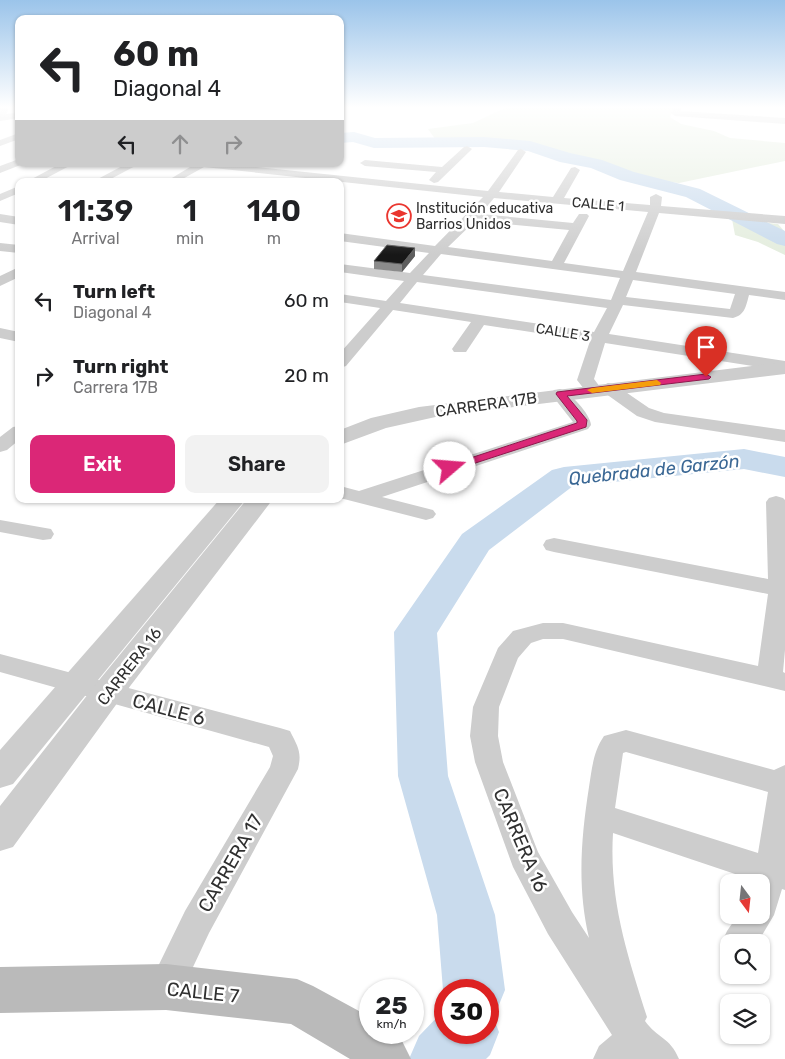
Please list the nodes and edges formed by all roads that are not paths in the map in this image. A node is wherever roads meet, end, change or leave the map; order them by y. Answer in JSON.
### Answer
{"nodes":[{"id":1,"x":373,"y":156,"type":"edge"},
{"id":2,"x":458,"y":156,"type":"edge"},
{"id":3,"x":518,"y":156,"type":"edge"},
{"id":4,"x":365,"y":162,"type":"junction"},
{"id":5,"x":15,"y":164,"type":"edge"},
{"id":6,"x":62,"y":167,"type":"edge"},
{"id":7,"x":128,"y":167,"type":"edge"},
{"id":8,"x":198,"y":167,"type":"edge"},
{"id":9,"x":261,"y":167,"type":"edge"},
{"id":10,"x":0,"y":170,"type":"edge"},
{"id":11,"x":444,"y":170,"type":"junction"},
{"id":12,"x":575,"y":170,"type":"dead end"},
{"id":13,"x":39,"y":178,"type":"edge"},
{"id":14,"x":105,"y":178,"type":"edge"},
{"id":15,"x":177,"y":178,"type":"edge"},
{"id":16,"x":244,"y":178,"type":"edge"},
{"id":17,"x":325,"y":178,"type":"edge"},
{"id":18,"x":344,"y":179,"type":"edge"},
{"id":19,"x":344,"y":181,"type":"edge"},
{"id":20,"x":425,"y":189,"type":"junction"},
{"id":21,"x":656,"y":194,"type":"dead end"},
{"id":22,"x":491,"y":195,"type":"junction"},
{"id":23,"x":557,"y":200,"type":"junction"},
{"id":24,"x":590,"y":203,"type":"junction"},
{"id":25,"x":655,"y":208,"type":"junction"},
{"id":26,"x":785,"y":216,"type":"edge"},
{"id":27,"x":472,"y":217,"type":"junction"},
{"id":28,"x":0,"y":218,"type":"edge"},
{"id":29,"x":15,"y":220,"type":"edge"},
{"id":30,"x":578,"y":226,"type":"junction"},
{"id":31,"x":344,"y":238,"type":"edge"},
{"id":32,"x":0,"y":246,"type":"edge"},
{"id":33,"x":15,"y":248,"type":"edge"},
{"id":34,"x":438,"y":250,"type":"junction"},
{"id":35,"x":556,"y":266,"type":"junction"},
{"id":36,"x":344,"y":269,"type":"edge"},
{"id":37,"x":15,"y":273,"type":"edge"},
{"id":38,"x":628,"y":275,"type":"junction"},
{"id":39,"x":413,"y":278,"type":"junction"},
{"id":40,"x":1,"y":282,"type":"edge"},
{"id":41,"x":743,"y":290,"type":"junction"},
{"id":42,"x":785,"y":296,"type":"edge"},
{"id":43,"x":344,"y":299,"type":"edge"},
{"id":44,"x":617,"y":302,"type":"junction"},
{"id":45,"x":390,"y":306,"type":"junction"},
{"id":46,"x":480,"y":320,"type":"junction"},
{"id":47,"x":0,"y":333,"type":"edge"},
{"id":48,"x":15,"y":336,"type":"edge"},
{"id":49,"x":599,"y":338,"type":"junction"},
{"id":50,"x":348,"y":345,"type":"edge"},
{"id":51,"x":460,"y":349,"type":"dead end"},
{"id":52,"x":785,"y":355,"type":"edge"},
{"id":53,"x":754,"y":362,"type":"junction"},
{"id":54,"x":785,"y":367,"type":"edge"},
{"id":55,"x":596,"y":386,"type":"junction"},
{"id":56,"x":560,"y":394,"type":"junction"},
{"id":57,"x":344,"y":420,"type":"edge"},
{"id":58,"x":0,"y":426,"type":"edge"},
{"id":59,"x":15,"y":429,"type":"edge"},
{"id":60,"x":15,"y":433,"type":"edge"},
{"id":61,"x":344,"y":436,"type":"edge"},
{"id":62,"x":785,"y":436,"type":"edge"},
{"id":63,"x":0,"y":446,"type":"edge"},
{"id":64,"x":344,"y":493,"type":"edge"},
{"id":65,"x":360,"y":497,"type":"junction"},
{"id":66,"x":776,"y":502,"type":"dead end"},
{"id":67,"x":230,"y":503,"type":"edge"},
{"id":68,"x":257,"y":503,"type":"edge"},
{"id":69,"x":426,"y":514,"type":"dead end"},
{"id":70,"x":0,"y":526,"type":"edge"},
{"id":71,"x":43,"y":534,"type":"dead end"},
{"id":72,"x":554,"y":545,"type":"dead end"},
{"id":73,"x":782,"y":590,"type":"edge"},
{"id":74,"x":0,"y":664,"type":"edge"},
{"id":75,"x":777,"y":680,"type":"edge"},
{"id":76,"x":76,"y":684,"type":"junction"},
{"id":77,"x":107,"y":692,"type":"junction"},
{"id":78,"x":280,"y":739,"type":"joint"},
{"id":79,"x":0,"y":774,"type":"edge"},
{"id":80,"x":785,"y":782,"type":"edge"},
{"id":81,"x":600,"y":816,"type":"junction"},
{"id":82,"x":0,"y":835,"type":"edge"},
{"id":83,"x":778,"y":873,"type":"edge"},
{"id":84,"x":770,"y":888,"type":"edge"},
{"id":85,"x":166,"y":987,"type":"junction"},
{"id":86,"x":0,"y":990,"type":"edge"},
{"id":87,"x":636,"y":1052,"type":"edge"},
{"id":88,"x":384,"y":1055,"type":"edge"}],
"edges":[{"from":1,"to":4,"type":"street"},
{"from":2,"to":11,"type":"street"},
{"from":3,"to":22,"type":"street"},
{"from":4,"to":11,"type":"street"},
{"from":4,"to":18,"type":"street"},
{"from":5,"to":10,"type":"street"},
{"from":6,"to":13,"type":"street"},
{"from":7,"to":14,"type":"street"},
{"from":8,"to":15,"type":"street"},
{"from":9,"to":16,"type":"street"},
{"from":9,"to":17,"type":"street","name":"CALLE 1"},
{"from":11,"to":20,"type":"street"},
{"from":12,"to":23,"type":"street"},
{"from":19,"to":20,"type":"street","name":"CALLE 1"},
{"from":20,"to":22,"type":"street","name":"CALLE 1"},
{"from":21,"to":25,"type":"street"},
{"from":22,"to":23,"type":"street","name":"CALLE 1"},
{"from":22,"to":27,"type":"street"},
{"from":23,"to":24,"type":"street","name":"CALLE 1"},
{"from":24,"to":25,"type":"street","name":"CALLE 1"},
{"from":24,"to":30,"type":"street"},
{"from":25,"to":26,"type":"street","name":"CALLE 1"},
{"from":25,"to":38,"type":"street"},
{"from":27,"to":30,"type":"street"},
{"from":27,"to":34,"type":"street"},
{"from":28,"to":29,"type":"street"},
{"from":30,"to":35,"type":"street"},
{"from":31,"to":34,"type":"street"},
{"from":32,"to":33,"type":"street"},
{"from":34,"to":35,"type":"street"},
{"from":34,"to":39,"type":"street"},
{"from":35,"to":38,"type":"street"},
{"from":36,"to":39,"type":"street"},
{"from":37,"to":40,"type":"street"},
{"from":38,"to":41,"type":"street"},
{"from":38,"to":44,"type":"street"},
{"from":39,"to":44,"type":"street"},
{"from":39,"to":45,"type":"street"},
{"from":41,"to":42,"type":"street"},
{"from":41,"to":44,"type":"street"},
{"from":43,"to":45,"type":"street","name":"CALLE 3"},
{"from":44,"to":49,"type":"street"},
{"from":45,"to":46,"type":"street","name":"CALLE 3"},
{"from":45,"to":50,"type":"street"},
{"from":46,"to":49,"type":"street","name":"CALLE 3"},
{"from":46,"to":51,"type":"street"},
{"from":47,"to":48,"type":"street"},
{"from":49,"to":53,"type":"street","name":"CALLE 3"},
{"from":49,"to":55,"type":"street"},
{"from":52,"to":53,"type":"street","name":"CARRERA 17B"},
{"from":53,"to":54,"type":"street","name":"CALLE 3"},
{"from":53,"to":55,"type":"street","name":"CARRERA 17B"},
{"from":54,"to":55,"type":"street","name":"CARRERA 17B"},
{"from":55,"to":56,"type":"street","name":"CARRERA 17B"},
{"from":55,"to":57,"type":"street","name":"CARRERA 17B"},
{"from":55,"to":62,"type":"street"},
{"from":56,"to":61,"type":"street","name":"CARRERA 17B"},
{"from":56,"to":65,"type":"street"},
{"from":58,"to":59,"type":"street"},
{"from":60,"to":63,"type":"street"},
{"from":64,"to":65,"type":"street"},
{"from":65,"to":69,"type":"street"},
{"from":66,"to":73,"type":"street"},
{"from":67,"to":76,"type":"street","name":"CARRERA 16"},
{"from":68,"to":77,"type":"street","name":"CARRERA 16"},
{"from":70,"to":71,"type":"street"},
{"from":72,"to":73,"type":"street"},
{"from":73,"to":75,"type":"street"},
{"from":74,"to":76,"type":"street","name":"CALLE 6"},
{"from":75,"to":87,"type":"street","name":"CARRERA 16"},
{"from":76,"to":77,"type":"street","name":"CALLE 6"},
{"from":76,"to":79,"type":"street","name":"CARRERA 16"},
{"from":77,"to":78,"type":"street","name":"CALLE 6"},
{"from":77,"to":82,"type":"street","name":"CARRERA 16"},
{"from":78,"to":85,"type":"street","name":"CARRERA 17"},
{"from":80,"to":81,"type":"street"},
{"from":80,"to":83,"type":"street"},
{"from":81,"to":83,"type":"street"},
{"from":81,"to":87,"type":"street"},
{"from":83,"to":84,"type":"street"},
{"from":85,"to":86,"type":"main road","name":"CALLE 7"},
{"from":85,"to":88,"type":"main road","name":"CALLE 7"}]}
